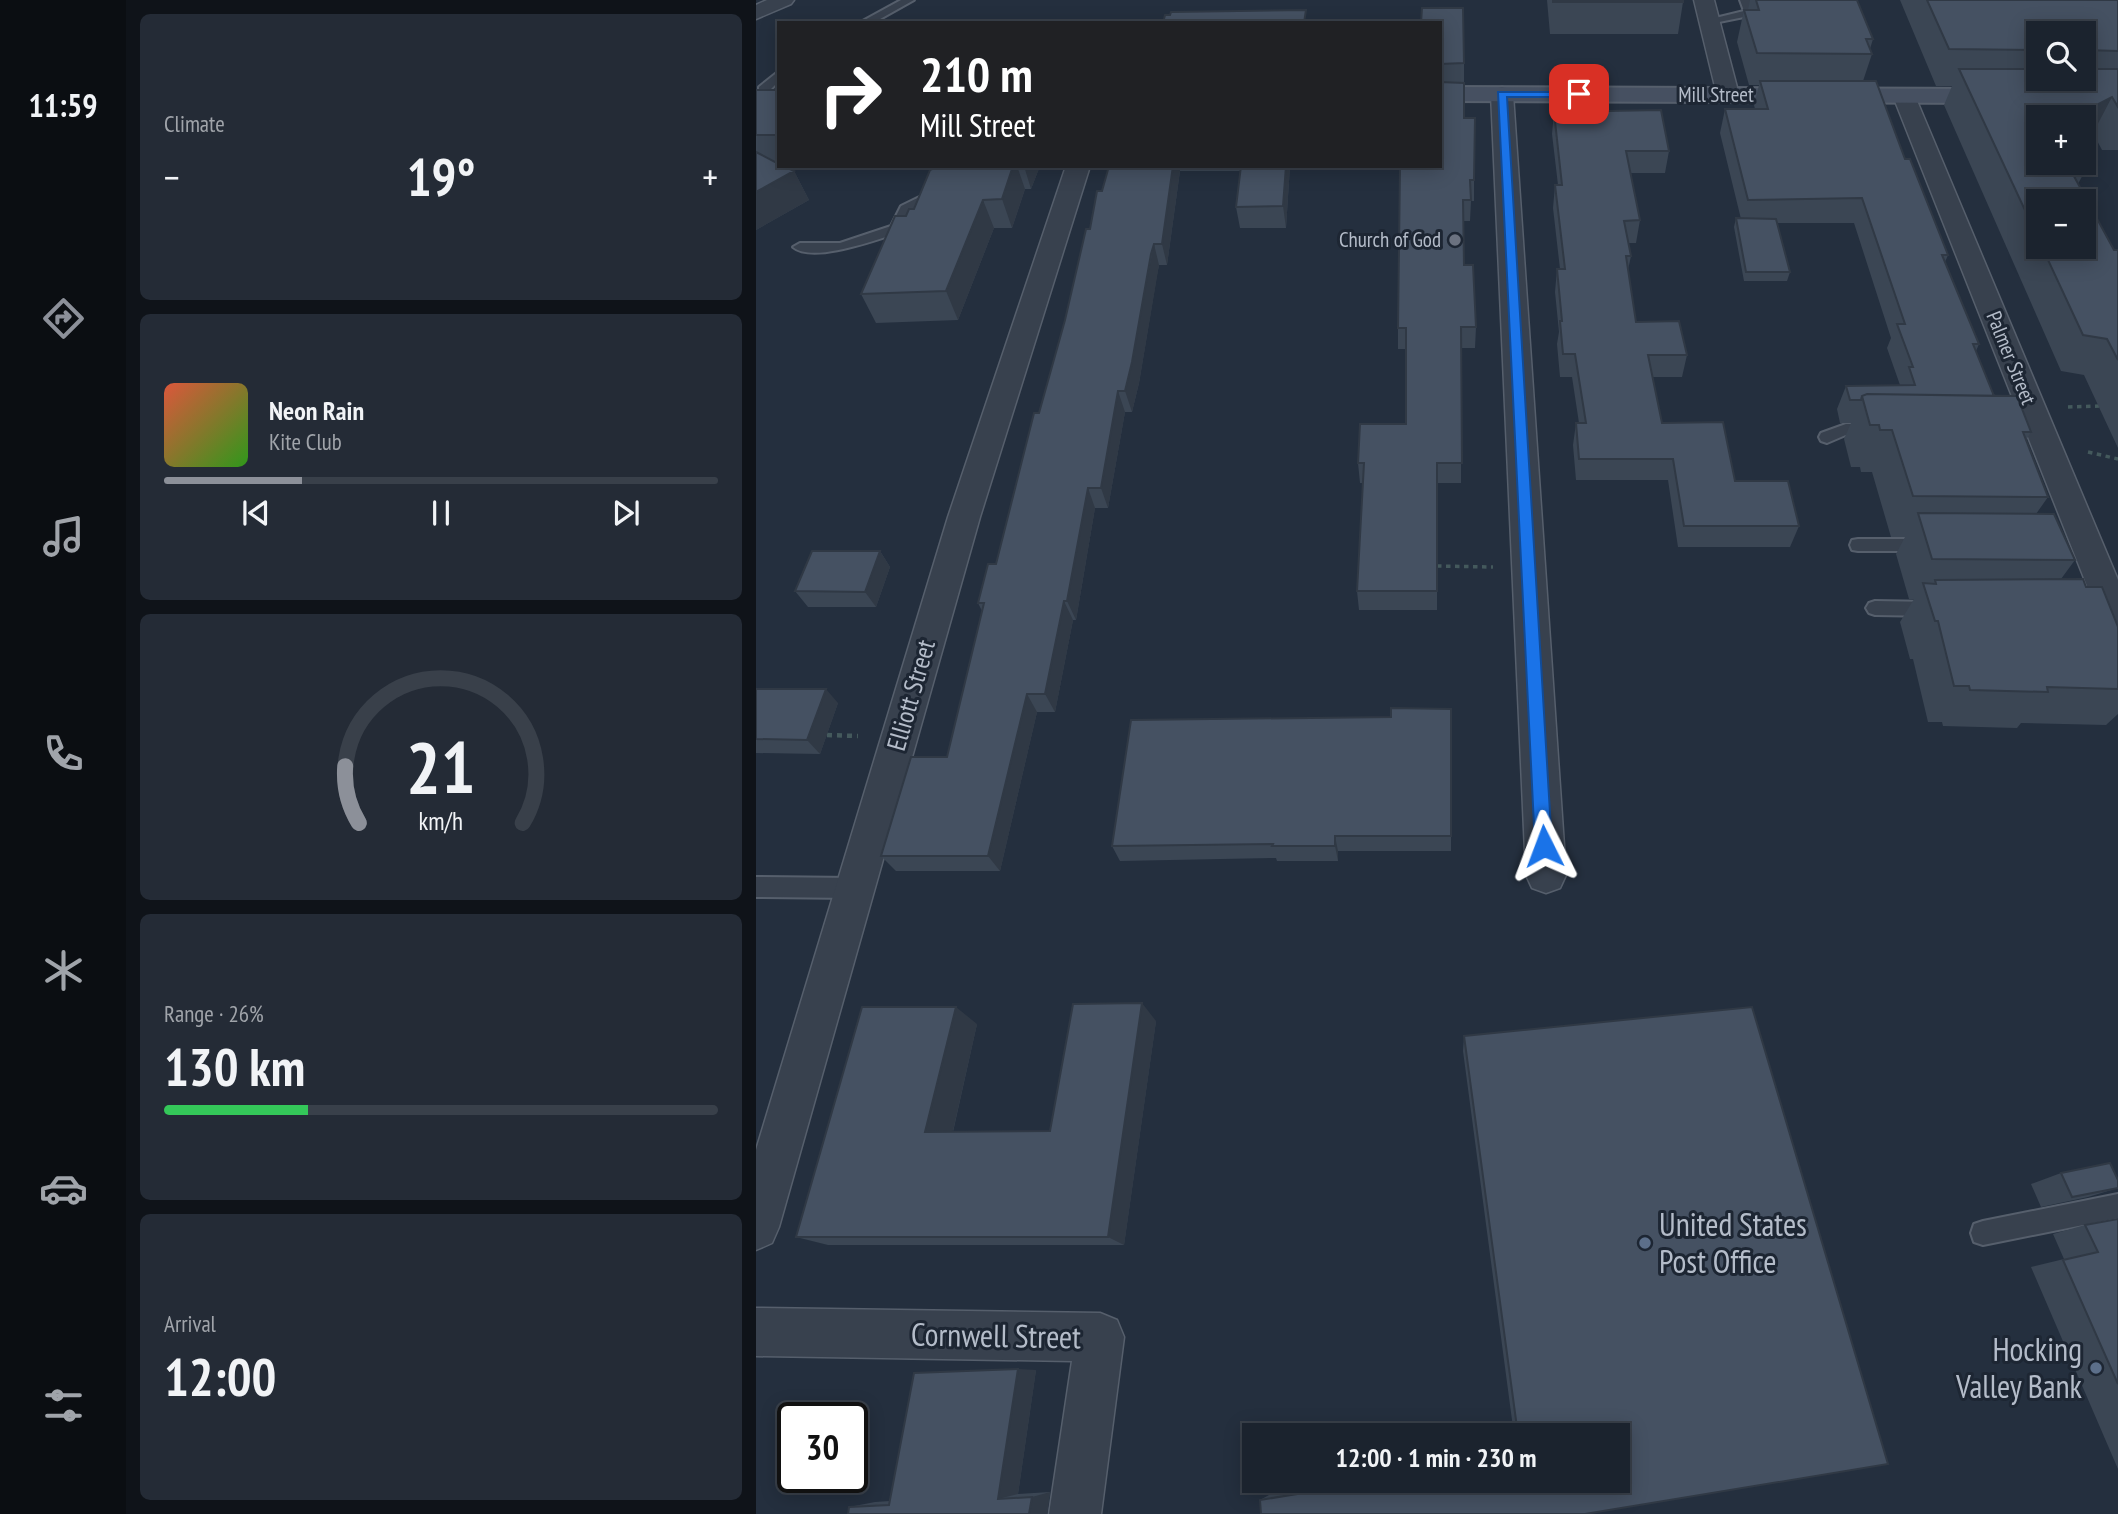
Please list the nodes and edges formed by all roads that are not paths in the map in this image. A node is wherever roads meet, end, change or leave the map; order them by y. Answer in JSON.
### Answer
{"nodes":[{"id":1,"x":785,"y":0,"type":"edge"},
{"id":2,"x":909,"y":0,"type":"edge"},
{"id":3,"x":1745,"y":0,"type":"edge"},
{"id":4,"x":1706,"y":10,"type":"edge"},
{"id":5,"x":756,"y":13,"type":"edge"},
{"id":6,"x":868,"y":21,"type":"edge"},
{"id":7,"x":1442,"y":94,"type":"edge"},
{"id":8,"x":1502,"y":94,"type":"junction"},
{"id":9,"x":1728,"y":95,"type":"junction"},
{"id":10,"x":1904,"y":96,"type":"junction"},
{"id":11,"x":2027,"y":96,"type":"edge"},
{"id":12,"x":956,"y":168,"type":"edge"},
{"id":13,"x":1077,"y":168,"type":"edge"},
{"id":14,"x":800,"y":247,"type":"dead end"},
{"id":15,"x":1887,"y":429,"type":"edge"},
{"id":16,"x":1827,"y":437,"type":"dead end"},
{"id":17,"x":1858,"y":545,"type":"dead end"},
{"id":18,"x":1937,"y":545,"type":"edge"},
{"id":19,"x":1875,"y":608,"type":"dead end"},
{"id":20,"x":1957,"y":609,"type":"edge"},
{"id":21,"x":2109,"y":614,"type":"edge"},
{"id":22,"x":1546,"y":875,"type":"dead end"},
{"id":23,"x":756,"y":887,"type":"edge"},
{"id":24,"x":854,"y":888,"type":"junction"},
{"id":25,"x":2118,"y":1206,"type":"edge"},
{"id":26,"x":756,"y":1227,"type":"edge"},
{"id":27,"x":1983,"y":1233,"type":"dead end"},
{"id":28,"x":756,"y":1332,"type":"edge"},
{"id":29,"x":1076,"y":1514,"type":"edge"}],
"edges":[{"from":1,"to":5,"type":"street"},
{"from":2,"to":6,"type":"lane"},
{"from":3,"to":4,"type":"lane"},
{"from":4,"to":9,"type":"street"},
{"from":7,"to":8,"type":"street","name":"Mill Street"},
{"from":8,"to":9,"type":"street","name":"Mill Street"},
{"from":8,"to":22,"type":"street"},
{"from":9,"to":10,"type":"street","name":"Mill Street"},
{"from":10,"to":11,"type":"street","name":"Mill Street"},
{"from":10,"to":21,"type":"street","name":"Palmer Street"},
{"from":12,"to":14,"type":"lane"},
{"from":13,"to":24,"type":"street","name":"Elliott Street"},
{"from":15,"to":16,"type":"lane"},
{"from":17,"to":18,"type":"lane"},
{"from":19,"to":20,"type":"lane"},
{"from":23,"to":24,"type":"lane"},
{"from":24,"to":26,"type":"street","name":"Elliott Street"},
{"from":25,"to":27,"type":"lane"},
{"from":28,"to":29,"type":"street","name":"Cornwell Street"}]}
